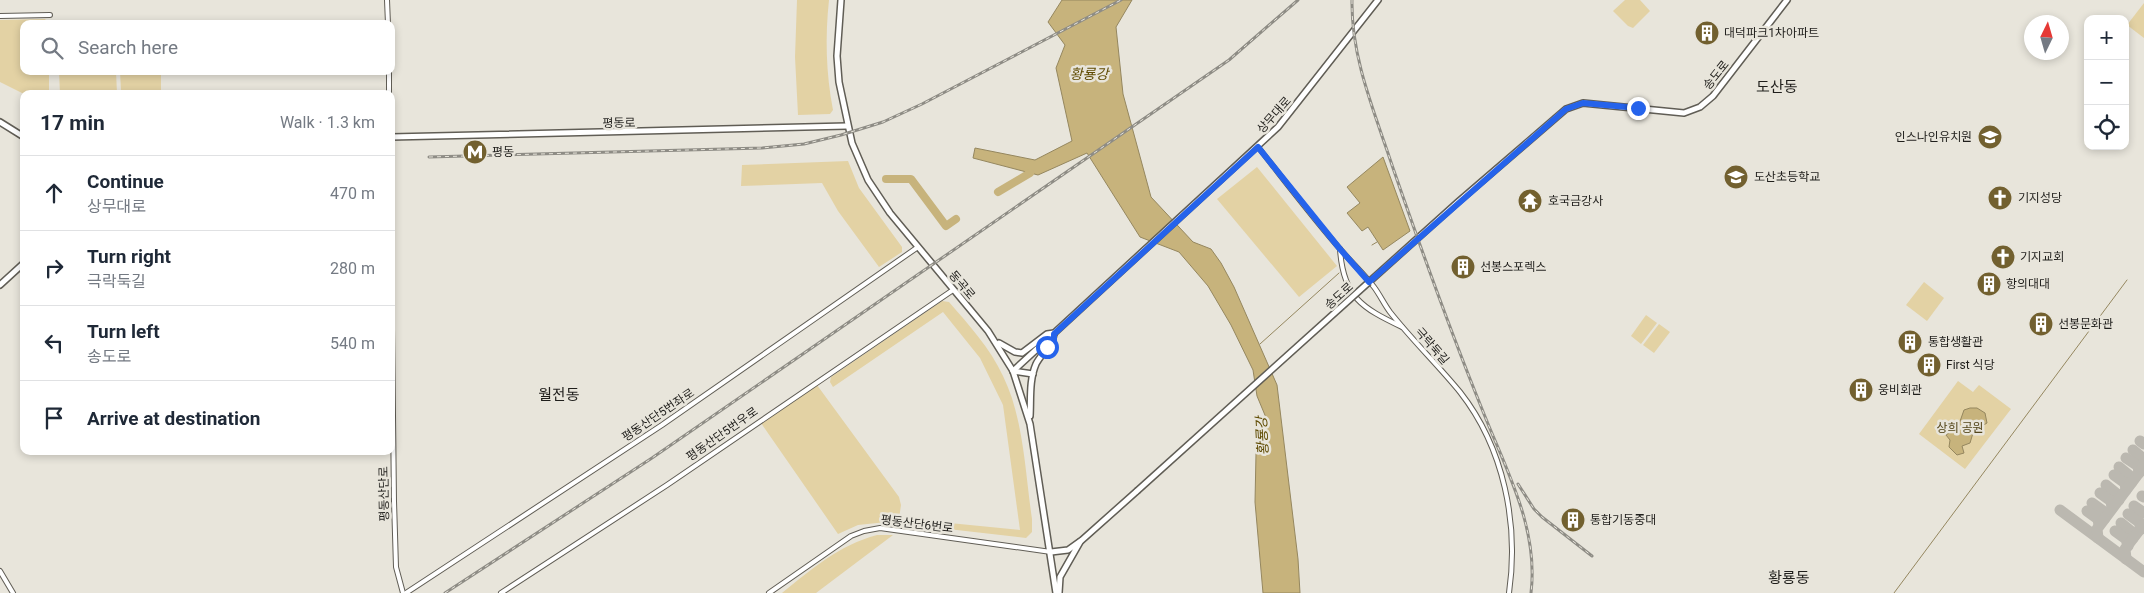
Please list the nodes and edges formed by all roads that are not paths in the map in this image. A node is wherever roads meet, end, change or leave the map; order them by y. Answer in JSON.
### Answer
{"nodes":[{"id":1,"x":387,"y":0,"type":"edge"},
{"id":2,"x":841,"y":0,"type":"edge"},
{"id":3,"x":1378,"y":0,"type":"edge"},
{"id":4,"x":1787,"y":0,"type":"edge"},
{"id":5,"x":50,"y":15,"type":"dead end"},
{"id":6,"x":0,"y":16,"type":"edge"},
{"id":7,"x":388,"y":20,"type":"edge"},
{"id":8,"x":389,"y":75,"type":"edge"},
{"id":9,"x":389,"y":90,"type":"edge"},
{"id":10,"x":0,"y":122,"type":"edge"},
{"id":11,"x":847,"y":126,"type":"junction"},
{"id":12,"x":20,"y":134,"type":"edge"},
{"id":13,"x":395,"y":137,"type":"edge"},
{"id":14,"x":1256,"y":148,"type":"junction"},
{"id":15,"x":918,"y":247,"type":"junction"},
{"id":16,"x":1340,"y":249,"type":"junction"},
{"id":17,"x":20,"y":266,"type":"edge"},
{"id":18,"x":1369,"y":282,"type":"junction"},
{"id":19,"x":0,"y":284,"type":"edge"},
{"id":20,"x":953,"y":290,"type":"junction"},
{"id":21,"x":1403,"y":328,"type":"junction"},
{"id":22,"x":1054,"y":334,"type":"junction"},
{"id":23,"x":997,"y":342,"type":"junction"},
{"id":24,"x":1013,"y":371,"type":"junction"},
{"id":25,"x":1033,"y":374,"type":"junction"},
{"id":26,"x":1030,"y":424,"type":"junction"},
{"id":27,"x":393,"y":455,"type":"edge"},
{"id":28,"x":1082,"y":540,"type":"junction"},
{"id":29,"x":1051,"y":552,"type":"junction"},
{"id":30,"x":0,"y":571,"type":"edge"},
{"id":31,"x":13,"y":593,"type":"edge"},
{"id":32,"x":405,"y":593,"type":"edge"},
{"id":33,"x":501,"y":593,"type":"edge"},
{"id":34,"x":769,"y":593,"type":"edge"},
{"id":35,"x":1057,"y":593,"type":"edge"},
{"id":36,"x":1508,"y":593,"type":"edge"}],
"edges":[{"from":1,"to":7,"type":"street"},
{"from":2,"to":11,"type":"main road","name":"동곡로"},
{"from":3,"to":14,"type":"main road","name":"상무대로"},
{"from":4,"to":18,"type":"main road","name":"송도로"},
{"from":5,"to":6,"type":"street"},
{"from":8,"to":9,"type":"street"},
{"from":10,"to":12,"type":"main road"},
{"from":11,"to":13,"type":"main road","name":"평동로"},
{"from":11,"to":15,"type":"main road","name":"동곡로"},
{"from":14,"to":16,"type":"street","name":"극락둑길"},
{"from":14,"to":22,"type":"main road","name":"상무대로"},
{"from":15,"to":20,"type":"main road","name":"동곡로"},
{"from":15,"to":32,"type":"street","name":"평동산단5번좌로"},
{"from":16,"to":18,"type":"street","name":"극락둑길"},
{"from":16,"to":21,"type":"street"},
{"from":17,"to":19,"type":"main road"},
{"from":18,"to":21,"type":"street","name":"극락둑길"},
{"from":18,"to":28,"type":"main road","name":"송도로","bridge":true},
{"from":20,"to":23,"type":"main road","name":"동곡로"},
{"from":20,"to":33,"type":"street","name":"평동산단5번우로"},
{"from":21,"to":36,"type":"street","name":"극락둑길"},
{"from":22,"to":23,"type":"main road"},
{"from":22,"to":24,"type":"main road","name":"상무대로"},
{"from":22,"to":25,"type":"main road"},
{"from":23,"to":24,"type":"main road","name":"동곡로"},
{"from":24,"to":25,"type":"main road"},
{"from":24,"to":26,"type":"main road","name":"동곡로"},
{"from":25,"to":26,"type":"main road"},
{"from":26,"to":29,"type":"main road","name":"동곡로"},
{"from":27,"to":32,"type":"street","name":"평동산단로"},
{"from":28,"to":29,"type":"main road","name":"송도로"},
{"from":28,"to":35,"type":"main road"},
{"from":29,"to":34,"type":"street","name":"평동산단6번로"},
{"from":29,"to":35,"type":"main road","name":"동곡로"},
{"from":30,"to":31,"type":"street"}]}
